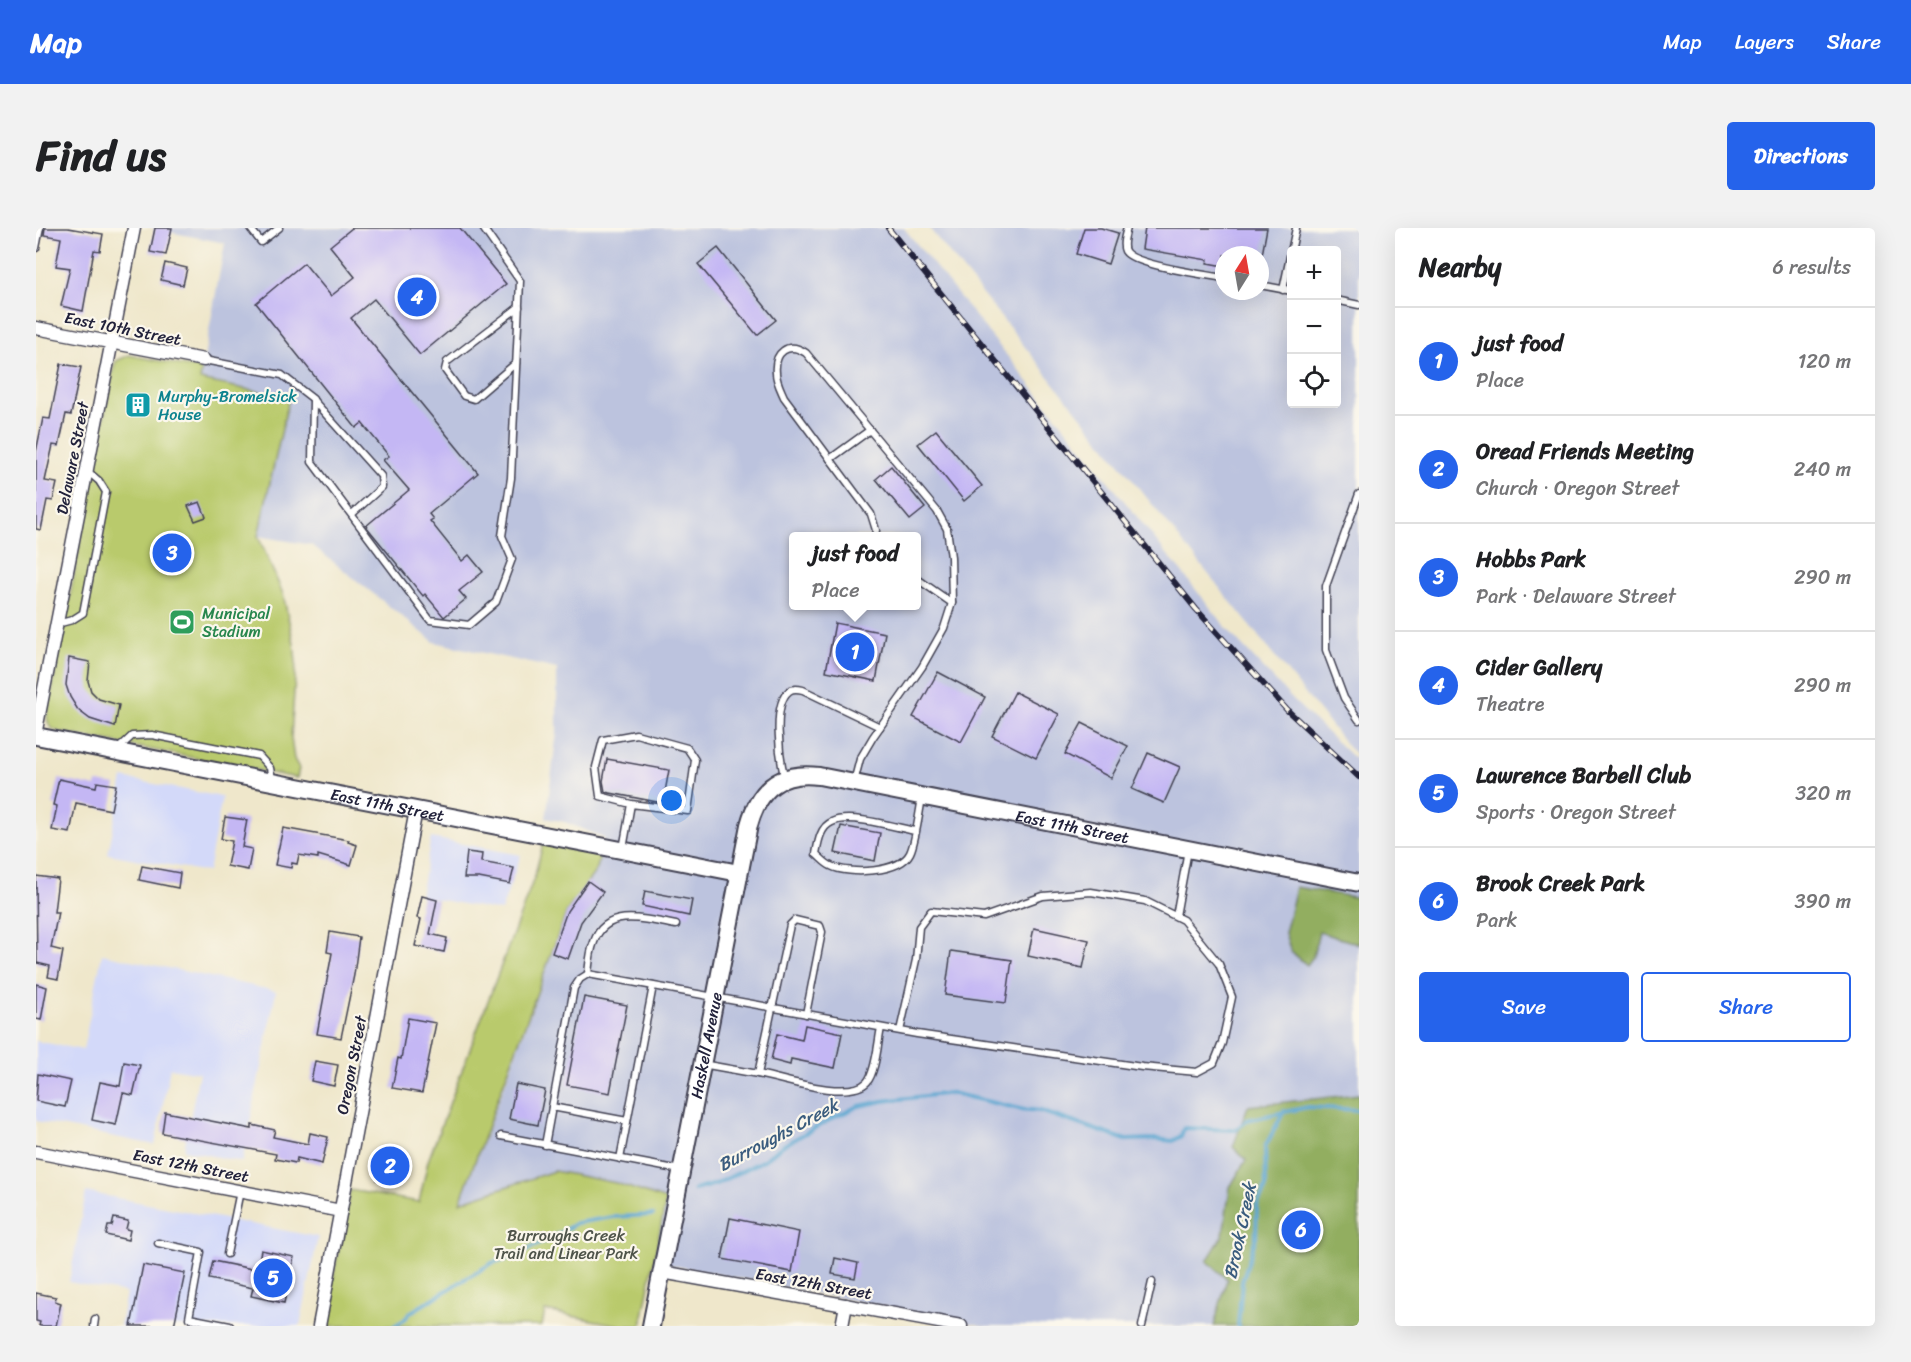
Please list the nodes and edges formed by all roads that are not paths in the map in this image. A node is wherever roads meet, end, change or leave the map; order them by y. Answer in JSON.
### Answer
{"nodes":[{"id":1,"x":40,"y":228,"type":"edge"},
{"id":2,"x":134,"y":228,"type":"edge"},
{"id":3,"x":250,"y":228,"type":"edge"},
{"id":4,"x":279,"y":228,"type":"edge"},
{"id":5,"x":483,"y":228,"type":"edge"},
{"id":6,"x":1127,"y":228,"type":"edge"},
{"id":7,"x":1296,"y":228,"type":"edge"},
{"id":8,"x":36,"y":248,"type":"edge"},
{"id":9,"x":1215,"y":276,"type":"edge"},
{"id":10,"x":1269,"y":287,"type":"edge"},
{"id":11,"x":1283,"y":290,"type":"junction"},
{"id":12,"x":1287,"y":290,"type":"edge"},
{"id":13,"x":1341,"y":301,"type":"edge"},
{"id":14,"x":1359,"y":305,"type":"edge"},
{"id":15,"x":519,"y":307,"type":"junction"},
{"id":16,"x":36,"y":328,"type":"edge"},
{"id":17,"x":111,"y":342,"type":"junction"},
{"id":18,"x":204,"y":360,"type":"joint"},
{"id":19,"x":516,"y":363,"type":"junction"},
{"id":20,"x":312,"y":399,"type":"junction"},
{"id":21,"x":870,"y":430,"type":"junction"},
{"id":22,"x":830,"y":459,"type":"junction"},
{"id":23,"x":86,"y":470,"type":"junction"},
{"id":24,"x":1359,"y":494,"type":"edge"},
{"id":25,"x":352,"y":514,"type":"junction"},
{"id":26,"x":876,"y":532,"type":"edge"},
{"id":27,"x":921,"y":581,"type":"edge"},
{"id":28,"x":952,"y":603,"type":"junction"},
{"id":29,"x":56,"y":624,"type":"junction"},
{"id":30,"x":1359,"y":720,"type":"edge"},
{"id":31,"x":880,"y":727,"type":"junction"},
{"id":32,"x":36,"y":730,"type":"edge"},
{"id":33,"x":36,"y":736,"type":"edge"},
{"id":34,"x":116,"y":752,"type":"junction"},
{"id":35,"x":785,"y":779,"type":"junction"},
{"id":36,"x":273,"y":782,"type":"junction"},
{"id":37,"x":854,"y":783,"type":"junction"},
{"id":38,"x":922,"y":796,"type":"junction"},
{"id":39,"x":631,"y":804,"type":"junction"},
{"id":40,"x":416,"y":810,"type":"junction"},
{"id":41,"x":915,"y":831,"type":"junction"},
{"id":42,"x":1188,"y":849,"type":"junction"},
{"id":43,"x":623,"y":850,"type":"junction"},
{"id":44,"x":740,"y":873,"type":"junction"},
{"id":45,"x":1359,"y":883,"type":"edge"},
{"id":46,"x":1176,"y":916,"type":"junction"},
{"id":47,"x":676,"y":925,"type":"dead end"},
{"id":48,"x":588,"y":974,"type":"junction"},
{"id":49,"x":652,"y":986,"type":"junction"},
{"id":50,"x":715,"y":997,"type":"junction"},
{"id":51,"x":771,"y":1008,"type":"junction"},
{"id":52,"x":806,"y":1014,"type":"junction"},
{"id":53,"x":881,"y":1028,"type":"junction"},
{"id":54,"x":900,"y":1031,"type":"junction"},
{"id":55,"x":702,"y":1064,"type":"junction"},
{"id":56,"x":758,"y":1074,"type":"junction"},
{"id":57,"x":552,"y":1107,"type":"junction"},
{"id":58,"x":627,"y":1121,"type":"junction"},
{"id":59,"x":501,"y":1136,"type":"dead end"},
{"id":60,"x":544,"y":1144,"type":"junction"},
{"id":61,"x":36,"y":1152,"type":"edge"},
{"id":62,"x":620,"y":1159,"type":"junction"},
{"id":63,"x":682,"y":1171,"type":"junction"},
{"id":64,"x":240,"y":1191,"type":"junction"},
{"id":65,"x":341,"y":1211,"type":"junction"},
{"id":66,"x":158,"y":1243,"type":"dead end"},
{"id":67,"x":227,"y":1254,"type":"dead end"},
{"id":68,"x":662,"y":1272,"type":"junction"},
{"id":69,"x":1152,"y":1282,"type":"dead end"},
{"id":70,"x":846,"y":1305,"type":"junction"},
{"id":71,"x":936,"y":1324,"type":"edge"},
{"id":72,"x":230,"y":1326,"type":"edge"},
{"id":73,"x":319,"y":1326,"type":"edge"},
{"id":74,"x":651,"y":1326,"type":"edge"},
{"id":75,"x":842,"y":1326,"type":"edge"},
{"id":76,"x":961,"y":1326,"type":"edge"},
{"id":77,"x":1142,"y":1326,"type":"edge"}],
"edges":[{"from":1,"to":8,"type":"lane"},
{"from":2,"to":17,"type":"street","name":"Delaware Street"},
{"from":3,"to":4,"type":"lane"},
{"from":5,"to":15,"type":"lane"},
{"from":6,"to":9,"type":"lane"},
{"from":7,"to":11,"type":"lane"},
{"from":10,"to":11,"type":"lane"},
{"from":11,"to":12,"type":"lane"},
{"from":13,"to":14,"type":"lane"},
{"from":15,"to":19,"type":"lane"},
{"from":15,"to":19,"type":"lane"},
{"from":16,"to":17,"type":"street","name":"East 10th Street"},
{"from":17,"to":18,"type":"street","name":"East 10th Street"},
{"from":17,"to":23,"type":"street","name":"Delaware Street"},
{"from":18,"to":20,"type":"lane"},
{"from":19,"to":25,"type":"lane"},
{"from":20,"to":25,"type":"lane"},
{"from":20,"to":25,"type":"lane"},
{"from":21,"to":22,"type":"lane"},
{"from":21,"to":22,"type":"lane"},
{"from":21,"to":28,"type":"lane"},
{"from":22,"to":26,"type":"lane"},
{"from":23,"to":29,"type":"street","name":"Delaware Street"},
{"from":23,"to":29,"type":"lane"},
{"from":24,"to":30,"type":"lane"},
{"from":27,"to":28,"type":"lane"},
{"from":28,"to":31,"type":"lane"},
{"from":29,"to":32,"type":"street","name":"Delaware Street"},
{"from":31,"to":35,"type":"lane"},
{"from":31,"to":37,"type":"lane"},
{"from":33,"to":34,"type":"main road","name":"East 11th Street"},
{"from":34,"to":36,"type":"main road","name":"East 11th Street"},
{"from":34,"to":36,"type":"lane"},
{"from":35,"to":37,"type":"main road","name":"East 11th Street"},
{"from":35,"to":44,"type":"main road","name":"Haskell Avenue"},
{"from":36,"to":40,"type":"main road","name":"East 11th Street"},
{"from":37,"to":38,"type":"main road","name":"East 11th Street"},
{"from":38,"to":41,"type":"lane"},
{"from":38,"to":42,"type":"main road","name":"East 11th Street"},
{"from":39,"to":39,"type":"lane"},
{"from":39,"to":43,"type":"lane"},
{"from":40,"to":43,"type":"main road","name":"East 11th Street"},
{"from":40,"to":65,"type":"street","name":"Oregon Street"},
{"from":41,"to":41,"type":"lane"},
{"from":42,"to":45,"type":"main road","name":"East 11th Street"},
{"from":42,"to":46,"type":"lane"},
{"from":43,"to":44,"type":"main road","name":"East 11th Street"},
{"from":44,"to":50,"type":"main road","name":"Haskell Avenue"},
{"from":46,"to":54,"type":"lane"},
{"from":46,"to":54,"type":"lane"},
{"from":47,"to":48,"type":"lane"},
{"from":48,"to":49,"type":"lane"},
{"from":48,"to":57,"type":"lane"},
{"from":49,"to":50,"type":"lane"},
{"from":49,"to":58,"type":"lane"},
{"from":50,"to":51,"type":"lane"},
{"from":50,"to":55,"type":"main road","name":"Haskell Avenue"},
{"from":51,"to":52,"type":"lane"},
{"from":51,"to":52,"type":"lane"},
{"from":51,"to":56,"type":"lane"},
{"from":52,"to":53,"type":"lane"},
{"from":53,"to":54,"type":"lane"},
{"from":53,"to":56,"type":"lane"},
{"from":55,"to":56,"type":"lane"},
{"from":55,"to":63,"type":"main road","name":"Haskell Avenue"},
{"from":57,"to":58,"type":"lane"},
{"from":57,"to":60,"type":"lane"},
{"from":58,"to":62,"type":"lane"},
{"from":59,"to":60,"type":"lane"},
{"from":60,"to":62,"type":"lane"},
{"from":61,"to":64,"type":"street","name":"East 12th Street"},
{"from":62,"to":63,"type":"lane"},
{"from":63,"to":68,"type":"main road","name":"Haskell Avenue"},
{"from":64,"to":65,"type":"street","name":"East 12th Street"},
{"from":64,"to":67,"type":"lane"},
{"from":65,"to":73,"type":"street","name":"Oregon Street"},
{"from":66,"to":72,"type":"lane"},
{"from":68,"to":70,"type":"street","name":"East 12th Street"},
{"from":68,"to":74,"type":"main road","name":"Haskell Avenue"},
{"from":69,"to":77,"type":"lane"},
{"from":70,"to":71,"type":"street","name":"East 12th Street"},
{"from":70,"to":75,"type":"street"},
{"from":71,"to":76,"type":"street","name":"East 12th Street"}]}
